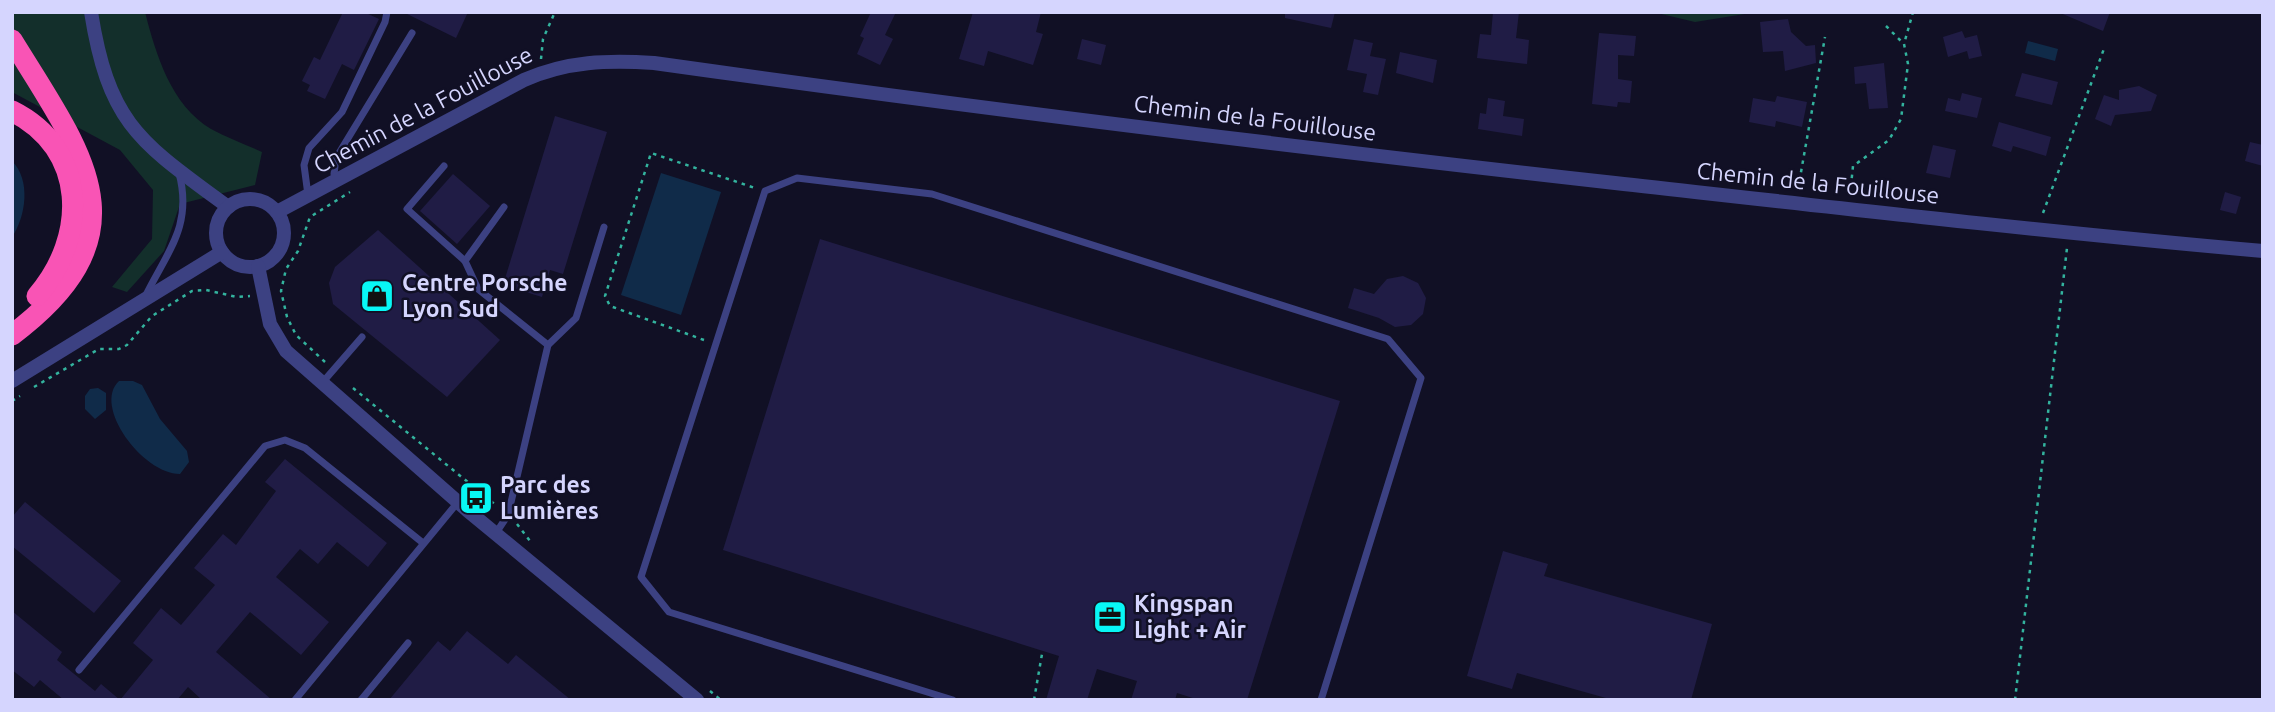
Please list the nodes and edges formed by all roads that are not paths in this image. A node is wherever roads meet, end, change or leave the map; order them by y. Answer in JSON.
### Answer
{"nodes":[{"id":1,"x":91,"y":12,"type":"edge"},
{"id":2,"x":387,"y":12,"type":"edge"},
{"id":3,"x":412,"y":33,"type":"dead end"},
{"id":4,"x":12,"y":40,"type":"edge"},
{"id":5,"x":12,"y":111,"type":"edge"},
{"id":6,"x":443,"y":166,"type":"dead end"},
{"id":7,"x":179,"y":173,"type":"junction"},
{"id":8,"x":338,"y":181,"type":"junction"},
{"id":9,"x":308,"y":196,"type":"junction"},
{"id":10,"x":228,"y":207,"type":"junction"},
{"id":11,"x":504,"y":207,"type":"dead end"},
{"id":12,"x":277,"y":212,"type":"junction"},
{"id":13,"x":604,"y":228,"type":"dead end"},
{"id":14,"x":2263,"y":251,"type":"edge"},
{"id":15,"x":222,"y":252,"type":"junction"},
{"id":16,"x":465,"y":261,"type":"junction"},
{"id":17,"x":258,"y":266,"type":"junction"},
{"id":18,"x":143,"y":300,"type":"junction"},
{"id":19,"x":12,"y":319,"type":"edge"},
{"id":20,"x":12,"y":335,"type":"edge"},
{"id":21,"x":362,"y":337,"type":"dead end"},
{"id":22,"x":548,"y":345,"type":"junction"},
{"id":23,"x":12,"y":380,"type":"edge"},
{"id":24,"x":321,"y":383,"type":"junction"},
{"id":25,"x":458,"y":502,"type":"junction"},
{"id":26,"x":495,"y":533,"type":"junction"},
{"id":27,"x":424,"y":543,"type":"junction"},
{"id":28,"x":408,"y":643,"type":"dead end"},
{"id":29,"x":79,"y":670,"type":"dead end"},
{"id":30,"x":691,"y":698,"type":"edge"},
{"id":31,"x":295,"y":700,"type":"edge"},
{"id":32,"x":361,"y":700,"type":"edge"},
{"id":33,"x":953,"y":700,"type":"edge"},
{"id":34,"x":1321,"y":700,"type":"edge"}],
"edges":[{"from":1,"to":7,"type":"street"},
{"from":2,"to":9,"type":"lane"},
{"from":3,"to":8,"type":"lane"},
{"from":4,"to":20,"type":"highway"},
{"from":5,"to":19,"type":"highway"},
{"from":6,"to":16,"type":"lane"},
{"from":7,"to":10,"type":"street"},
{"from":7,"to":18,"type":"lane"},
{"from":8,"to":9,"type":"street","name":"Chemin de la Fouillouse"},
{"from":8,"to":14,"type":"street","name":"Chemin de la Fouillouse"},
{"from":9,"to":12,"type":"street","name":"Chemin de la Fouillouse"},
{"from":10,"to":12,"type":"street"},
{"from":10,"to":15,"type":"street"},
{"from":11,"to":16,"type":"lane"},
{"from":12,"to":17,"type":"street"},
{"from":13,"to":22,"type":"lane"},
{"from":15,"to":17,"type":"street"},
{"from":15,"to":18,"type":"street"},
{"from":16,"to":22,"type":"lane"},
{"from":17,"to":24,"type":"street"},
{"from":18,"to":23,"type":"street"},
{"from":21,"to":24,"type":"lane"},
{"from":22,"to":26,"type":"lane"},
{"from":24,"to":25,"type":"street"},
{"from":25,"to":26,"type":"street"},
{"from":25,"to":27,"type":"lane"},
{"from":26,"to":30,"type":"street"},
{"from":27,"to":29,"type":"lane"},
{"from":27,"to":31,"type":"lane"},
{"from":28,"to":32,"type":"lane"},
{"from":33,"to":34,"type":"lane"}]}
